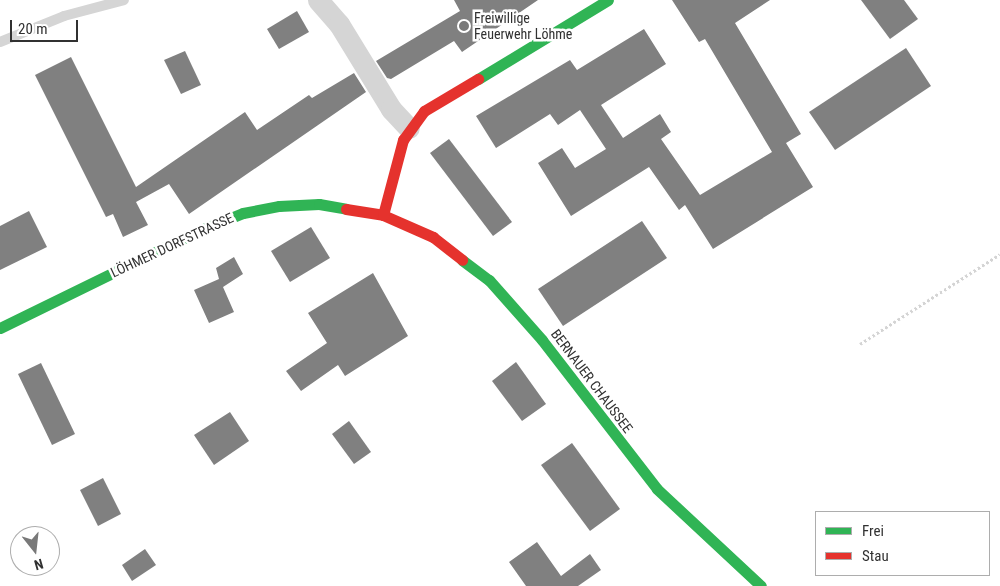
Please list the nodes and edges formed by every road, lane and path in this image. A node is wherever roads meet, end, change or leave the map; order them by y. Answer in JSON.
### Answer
{"nodes":[{"id":1,"x":124,"y":0,"type":"edge"},
{"id":2,"x":318,"y":0,"type":"edge"},
{"id":3,"x":608,"y":0,"type":"edge"},
{"id":4,"x":0,"y":42,"type":"edge"},
{"id":5,"x":409,"y":128,"type":"junction"},
{"id":6,"x":383,"y":215,"type":"junction"},
{"id":7,"x":1000,"y":254,"type":"edge"},
{"id":8,"x":0,"y":328,"type":"edge"},
{"id":9,"x":860,"y":344,"type":"dead end"},
{"id":10,"x":761,"y":586,"type":"edge"}],
"edges":[{"from":1,"to":4,"type":"lane"},
{"from":2,"to":5,"type":"street"},
{"from":3,"to":5,"type":"main road"},
{"from":5,"to":6,"type":"main road"},
{"from":6,"to":8,"type":"main road","name":"LÖHMER DORFSTRASSE"},
{"from":6,"to":10,"type":"main road","name":"BERNAUER CHAUSSEE"},
{"from":7,"to":9,"type":"path"}]}
